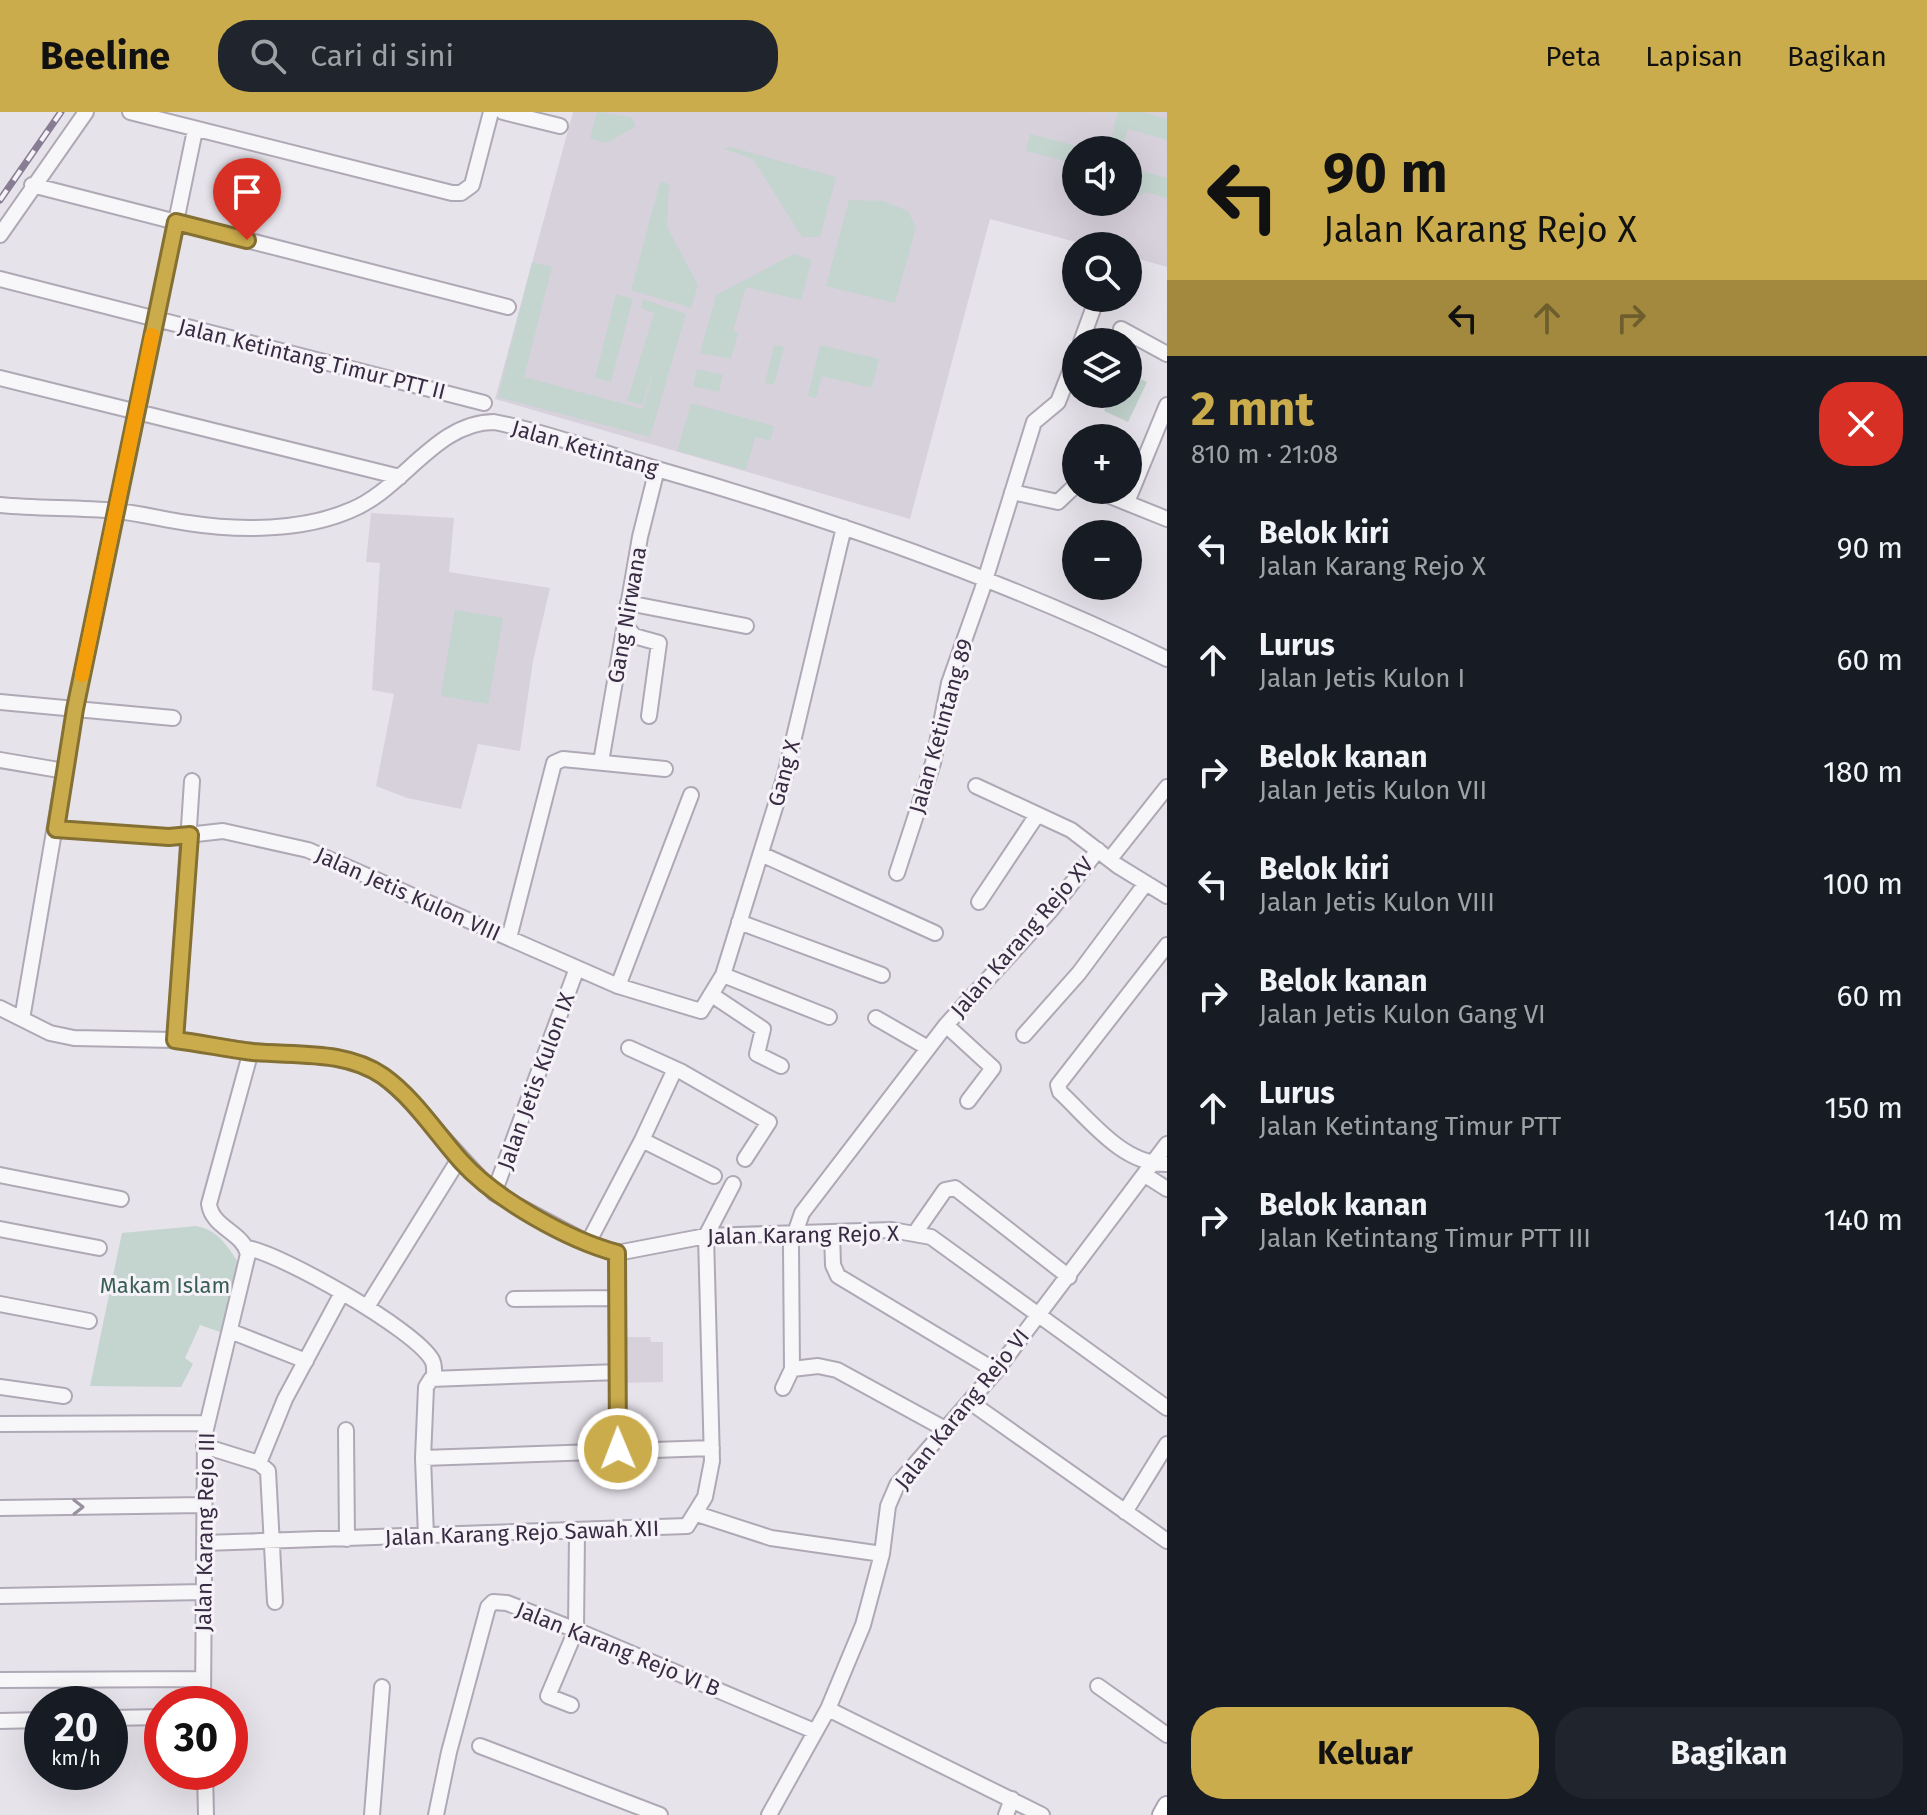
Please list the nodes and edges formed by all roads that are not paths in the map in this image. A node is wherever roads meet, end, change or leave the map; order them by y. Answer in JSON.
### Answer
{"nodes":[{"id":1,"x":86,"y":112,"type":"edge"},
{"id":2,"x":130,"y":112,"type":"edge"},
{"id":3,"x":491,"y":112,"type":"edge"},
{"id":4,"x":503,"y":112,"type":"edge"},
{"id":5,"x":560,"y":126,"type":"dead end"},
{"id":6,"x":195,"y":130,"type":"junction"},
{"id":7,"x":32,"y":185,"type":"junction"},
{"id":8,"x":176,"y":222,"type":"junction"},
{"id":9,"x":0,"y":235,"type":"edge"},
{"id":10,"x":0,"y":279,"type":"edge"},
{"id":11,"x":508,"y":307,"type":"dead end"},
{"id":12,"x":155,"y":318,"type":"junction"},
{"id":13,"x":1142,"y":340,"type":"edge"},
{"id":14,"x":1167,"y":354,"type":"edge"},
{"id":15,"x":0,"y":378,"type":"edge"},
{"id":16,"x":1062,"y":392,"type":"edge"},
{"id":17,"x":484,"y":403,"type":"dead end"},
{"id":18,"x":1167,"y":405,"type":"edge"},
{"id":19,"x":136,"y":413,"type":"junction"},
{"id":20,"x":1142,"y":466,"type":"edge"},
{"id":21,"x":657,"y":469,"type":"junction"},
{"id":22,"x":400,"y":477,"type":"junction"},
{"id":23,"x":1012,"y":492,"type":"junction"},
{"id":24,"x":1062,"y":498,"type":"edge"},
{"id":25,"x":1132,"y":504,"type":"edge"},
{"id":26,"x":0,"y":505,"type":"edge"},
{"id":27,"x":116,"y":510,"type":"junction"},
{"id":28,"x":1167,"y":519,"type":"edge"},
{"id":29,"x":844,"y":527,"type":"junction"},
{"id":30,"x":986,"y":579,"type":"junction"},
{"id":31,"x":628,"y":603,"type":"junction"},
{"id":32,"x":625,"y":625,"type":"junction"},
{"id":33,"x":746,"y":626,"type":"dead end"},
{"id":34,"x":1167,"y":659,"type":"edge"},
{"id":35,"x":0,"y":702,"type":"edge"},
{"id":36,"x":75,"y":709,"type":"junction"},
{"id":37,"x":649,"y":716,"type":"dead end"},
{"id":38,"x":173,"y":718,"type":"dead end"},
{"id":39,"x":0,"y":760,"type":"edge"},
{"id":40,"x":601,"y":762,"type":"junction"},
{"id":41,"x":665,"y":769,"type":"dead end"},
{"id":42,"x":65,"y":771,"type":"junction"},
{"id":43,"x":192,"y":781,"type":"dead end"},
{"id":44,"x":976,"y":786,"type":"dead end"},
{"id":45,"x":1167,"y":787,"type":"edge"},
{"id":46,"x":691,"y":795,"type":"dead end"},
{"id":47,"x":1037,"y":815,"type":"junction"},
{"id":48,"x":56,"y":829,"type":"junction"},
{"id":49,"x":190,"y":835,"type":"junction"},
{"id":50,"x":761,"y":854,"type":"junction"},
{"id":51,"x":1104,"y":855,"type":"junction"},
{"id":52,"x":897,"y":873,"type":"dead end"},
{"id":53,"x":1146,"y":883,"type":"junction"},
{"id":54,"x":1166,"y":892,"type":"edge"},
{"id":55,"x":979,"y":902,"type":"dead end"},
{"id":56,"x":739,"y":922,"type":"junction"},
{"id":57,"x":935,"y":933,"type":"dead end"},
{"id":58,"x":509,"y":938,"type":"junction"},
{"id":59,"x":1167,"y":945,"type":"edge"},
{"id":60,"x":577,"y":968,"type":"junction"},
{"id":61,"x":723,"y":975,"type":"junction"},
{"id":62,"x":882,"y":975,"type":"dead end"},
{"id":63,"x":618,"y":986,"type":"junction"},
{"id":64,"x":712,"y":995,"type":"junction"},
{"id":65,"x":0,"y":1008,"type":"edge"},
{"id":66,"x":701,"y":1011,"type":"joint"},
{"id":67,"x":829,"y":1017,"type":"dead end"},
{"id":68,"x":876,"y":1018,"type":"dead end"},
{"id":69,"x":22,"y":1019,"type":"junction"},
{"id":70,"x":946,"y":1025,"type":"junction"},
{"id":71,"x":1024,"y":1035,"type":"dead end"},
{"id":72,"x":175,"y":1040,"type":"junction"},
{"id":73,"x":629,"y":1048,"type":"dead end"},
{"id":74,"x":928,"y":1048,"type":"junction"},
{"id":75,"x":251,"y":1051,"type":"junction"},
{"id":76,"x":781,"y":1066,"type":"dead end"},
{"id":77,"x":675,"y":1069,"type":"junction"},
{"id":78,"x":968,"y":1101,"type":"dead end"},
{"id":79,"x":642,"y":1140,"type":"junction"},
{"id":80,"x":1167,"y":1144,"type":"edge"},
{"id":81,"x":459,"y":1159,"type":"junction"},
{"id":82,"x":745,"y":1159,"type":"dead end"},
{"id":83,"x":1167,"y":1164,"type":"edge"},
{"id":84,"x":1148,"y":1170,"type":"junction"},
{"id":85,"x":0,"y":1175,"type":"edge"},
{"id":86,"x":714,"y":1176,"type":"dead end"},
{"id":87,"x":733,"y":1184,"type":"dead end"},
{"id":88,"x":1167,"y":1189,"type":"edge"},
{"id":89,"x":494,"y":1193,"type":"junction"},
{"id":90,"x":121,"y":1199,"type":"dead end"},
{"id":91,"x":0,"y":1229,"type":"edge"},
{"id":92,"x":832,"y":1233,"type":"junction"},
{"id":93,"x":915,"y":1233,"type":"junction"},
{"id":94,"x":794,"y":1234,"type":"junction"},
{"id":95,"x":706,"y":1236,"type":"junction"},
{"id":96,"x":588,"y":1243,"type":"junction"},
{"id":97,"x":99,"y":1248,"type":"dead end"},
{"id":98,"x":247,"y":1248,"type":"junction"},
{"id":99,"x":617,"y":1253,"type":"junction"},
{"id":100,"x":1069,"y":1277,"type":"junction"},
{"id":101,"x":342,"y":1293,"type":"junction"},
{"id":102,"x":616,"y":1298,"type":"junction"},
{"id":103,"x":514,"y":1299,"type":"dead end"},
{"id":104,"x":0,"y":1304,"type":"edge"},
{"id":105,"x":367,"y":1307,"type":"junction"},
{"id":106,"x":1038,"y":1315,"type":"junction"},
{"id":107,"x":89,"y":1321,"type":"dead end"},
{"id":108,"x":230,"y":1331,"type":"junction"},
{"id":109,"x":306,"y":1361,"type":"junction"},
{"id":110,"x":792,"y":1369,"type":"junction"},
{"id":111,"x":996,"y":1371,"type":"junction"},
{"id":112,"x":618,"y":1372,"type":"junction"},
{"id":113,"x":434,"y":1378,"type":"junction"},
{"id":114,"x":0,"y":1387,"type":"edge"},
{"id":115,"x":783,"y":1388,"type":"dead end"},
{"id":116,"x":64,"y":1396,"type":"dead end"},
{"id":117,"x":970,"y":1402,"type":"junction"},
{"id":118,"x":1167,"y":1408,"type":"edge"},
{"id":119,"x":206,"y":1423,"type":"junction"},
{"id":120,"x":0,"y":1424,"type":"edge"},
{"id":121,"x":945,"y":1429,"type":"junction"},
{"id":122,"x":346,"y":1430,"type":"dead end"},
{"id":123,"x":1167,"y":1444,"type":"edge"},
{"id":124,"x":204,"y":1446,"type":"junction"},
{"id":125,"x":712,"y":1448,"type":"junction"},
{"id":126,"x":618,"y":1449,"type":"junction"},
{"id":127,"x":423,"y":1458,"type":"junction"},
{"id":128,"x":259,"y":1463,"type":"junction"},
{"id":129,"x":204,"y":1505,"type":"junction"},
{"id":130,"x":0,"y":1508,"type":"edge"},
{"id":131,"x":1125,"y":1512,"type":"junction"},
{"id":132,"x":697,"y":1514,"type":"junction"},
{"id":133,"x":577,"y":1532,"type":"junction"},
{"id":134,"x":426,"y":1536,"type":"junction"},
{"id":135,"x":347,"y":1539,"type":"junction"},
{"id":136,"x":273,"y":1541,"type":"junction"},
{"id":137,"x":1167,"y":1541,"type":"edge"},
{"id":138,"x":204,"y":1543,"type":"junction"},
{"id":139,"x":882,"y":1554,"type":"junction"},
{"id":140,"x":204,"y":1592,"type":"junction"},
{"id":141,"x":0,"y":1596,"type":"edge"},
{"id":142,"x":275,"y":1602,"type":"dead end"},
{"id":143,"x":576,"y":1630,"type":"junction"},
{"id":144,"x":203,"y":1679,"type":"junction"},
{"id":145,"x":0,"y":1680,"type":"edge"},
{"id":146,"x":203,"y":1686,"type":"edge"},
{"id":147,"x":1098,"y":1686,"type":"dead end"},
{"id":148,"x":382,"y":1687,"type":"dead end"},
{"id":149,"x":571,"y":1705,"type":"dead end"},
{"id":150,"x":837,"y":1714,"type":"junction"},
{"id":151,"x":24,"y":1720,"type":"edge"},
{"id":152,"x":0,"y":1721,"type":"edge"},
{"id":153,"x":814,"y":1731,"type":"junction"},
{"id":154,"x":1167,"y":1735,"type":"edge"},
{"id":155,"x":480,"y":1746,"type":"dead end"},
{"id":156,"x":205,"y":1790,"type":"edge"},
{"id":157,"x":1012,"y":1799,"type":"junction"},
{"id":158,"x":1167,"y":1806,"type":"edge"},
{"id":159,"x":206,"y":1815,"type":"edge"},
{"id":160,"x":372,"y":1815,"type":"edge"},
{"id":161,"x":436,"y":1815,"type":"edge"},
{"id":162,"x":660,"y":1815,"type":"edge"},
{"id":163,"x":769,"y":1815,"type":"edge"},
{"id":164,"x":1006,"y":1815,"type":"edge"},
{"id":165,"x":1042,"y":1815,"type":"edge"},
{"id":166,"x":1162,"y":1815,"type":"edge"}],
"edges":[{"from":1,"to":7,"type":"street"},
{"from":2,"to":6,"type":"street"},
{"from":3,"to":6,"type":"street"},
{"from":4,"to":5,"type":"street"},
{"from":6,"to":8,"type":"street"},
{"from":7,"to":8,"type":"street"},
{"from":7,"to":9,"type":"street"},
{"from":8,"to":11,"type":"street"},
{"from":8,"to":12,"type":"street"},
{"from":10,"to":12,"type":"street","name":"Jalan Ketintang Timur PTT II"},
{"from":12,"to":17,"type":"street","name":"Jalan Ketintang Timur PTT II"},
{"from":12,"to":19,"type":"street"},
{"from":13,"to":14,"type":"street"},
{"from":15,"to":19,"type":"street"},
{"from":16,"to":23,"type":"street","name":"Jalan Ketintang 89"},
{"from":18,"to":20,"type":"street"},
{"from":19,"to":22,"type":"street"},
{"from":19,"to":27,"type":"street"},
{"from":21,"to":22,"type":"street","name":"Jalan Ketintang"},
{"from":21,"to":29,"type":"street","name":"Jalan Ketintang"},
{"from":21,"to":31,"type":"street","name":"Gang Nirwana"},
{"from":22,"to":27,"type":"street","name":"Jalan Ketintang"},
{"from":23,"to":24,"type":"street"},
{"from":23,"to":30,"type":"street","name":"Jalan Ketintang 89"},
{"from":25,"to":28,"type":"street"},
{"from":26,"to":27,"type":"street","name":"Jalan Ketintang"},
{"from":27,"to":36,"type":"street"},
{"from":29,"to":30,"type":"street","name":"Jalan Ketintang"},
{"from":29,"to":50,"type":"street","name":"Gang X"},
{"from":30,"to":34,"type":"street","name":"Jalan Ketintang"},
{"from":30,"to":52,"type":"street","name":"Jalan Ketintang 89"},
{"from":31,"to":32,"type":"street","name":"Gang Nirwana"},
{"from":31,"to":33,"type":"street"},
{"from":32,"to":37,"type":"street"},
{"from":32,"to":40,"type":"street","name":"Gang Nirwana"},
{"from":35,"to":36,"type":"street"},
{"from":36,"to":38,"type":"street"},
{"from":36,"to":42,"type":"street"},
{"from":39,"to":42,"type":"street"},
{"from":40,"to":41,"type":"street"},
{"from":40,"to":58,"type":"street"},
{"from":42,"to":48,"type":"street"},
{"from":43,"to":49,"type":"street"},
{"from":44,"to":47,"type":"street"},
{"from":45,"to":51,"type":"street","name":"Jalan Karang Rejo XV"},
{"from":46,"to":63,"type":"street"},
{"from":47,"to":51,"type":"street"},
{"from":47,"to":55,"type":"street"},
{"from":48,"to":49,"type":"street","name":"Jalan Jetis Kulon VIII"},
{"from":48,"to":69,"type":"street"},
{"from":49,"to":58,"type":"street","name":"Jalan Jetis Kulon VIII"},
{"from":49,"to":72,"type":"street"},
{"from":50,"to":56,"type":"street","name":"Gang X"},
{"from":50,"to":57,"type":"street"},
{"from":51,"to":53,"type":"street"},
{"from":51,"to":70,"type":"street","name":"Jalan Karang Rejo XV"},
{"from":53,"to":54,"type":"street"},
{"from":53,"to":71,"type":"street"},
{"from":56,"to":61,"type":"street","name":"Gang X"},
{"from":56,"to":62,"type":"street"},
{"from":58,"to":60,"type":"street","name":"Jalan Jetis Kulon VIII"},
{"from":59,"to":84,"type":"street"},
{"from":60,"to":63,"type":"street","name":"Jalan Jetis Kulon VIII"},
{"from":60,"to":89,"type":"street","name":"Jalan Jetis Kulon IX"},
{"from":61,"to":64,"type":"street","name":"Gang X"},
{"from":61,"to":67,"type":"street"},
{"from":63,"to":66,"type":"street","name":"Jalan Jetis Kulon VIII"},
{"from":64,"to":66,"type":"street","name":"Gang X"},
{"from":64,"to":76,"type":"street"},
{"from":65,"to":69,"type":"street"},
{"from":68,"to":74,"type":"street"},
{"from":69,"to":72,"type":"street"},
{"from":70,"to":74,"type":"street","name":"Jalan Karang Rejo XV"},
{"from":70,"to":78,"type":"street","name":"Jalan Karang Rejo XV"},
{"from":72,"to":75,"type":"street"},
{"from":73,"to":77,"type":"street"},
{"from":74,"to":94,"type":"street","name":"Jalan Karang Rejo XV"},
{"from":75,"to":81,"type":"street"},
{"from":75,"to":98,"type":"street"},
{"from":77,"to":79,"type":"street"},
{"from":77,"to":82,"type":"street"},
{"from":79,"to":86,"type":"street"},
{"from":79,"to":96,"type":"street"},
{"from":80,"to":84,"type":"street","name":"Jalan Karang Rejo VI"},
{"from":81,"to":89,"type":"street","name":"Jalan Karang Rejo X"},
{"from":81,"to":105,"type":"street"},
{"from":83,"to":84,"type":"street"},
{"from":84,"to":88,"type":"street"},
{"from":84,"to":100,"type":"street","name":"Jalan Karang Rejo VI"},
{"from":85,"to":90,"type":"street"},
{"from":87,"to":95,"type":"street"},
{"from":89,"to":96,"type":"street","name":"Jalan Karang Rejo X"},
{"from":91,"to":97,"type":"street"},
{"from":92,"to":93,"type":"street","name":"Jalan Karang Rejo X"},
{"from":92,"to":94,"type":"street","name":"Jalan Karang Rejo X"},
{"from":92,"to":111,"type":"street"},
{"from":93,"to":100,"type":"street"},
{"from":93,"to":106,"type":"street","name":"Jalan Karang Rejo X"},
{"from":94,"to":95,"type":"street","name":"Jalan Karang Rejo X"},
{"from":94,"to":110,"type":"street"},
{"from":95,"to":99,"type":"street","name":"Jalan Karang Rejo X"},
{"from":95,"to":125,"type":"street"},
{"from":96,"to":99,"type":"street","name":"Jalan Karang Rejo X"},
{"from":98,"to":101,"type":"street"},
{"from":98,"to":108,"type":"street","name":"Jalan Karang Rejo III"},
{"from":99,"to":102,"type":"street"},
{"from":100,"to":106,"type":"street","name":"Jalan Karang Rejo VI"},
{"from":101,"to":105,"type":"street"},
{"from":101,"to":109,"type":"street"},
{"from":102,"to":103,"type":"street"},
{"from":102,"to":112,"type":"street"},
{"from":104,"to":107,"type":"street"},
{"from":105,"to":113,"type":"street"},
{"from":106,"to":111,"type":"street","name":"Jalan Karang Rejo VI"},
{"from":106,"to":118,"type":"street","name":"Jalan Karang Rejo X"},
{"from":108,"to":109,"type":"street"},
{"from":108,"to":119,"type":"street","name":"Jalan Karang Rejo III"},
{"from":109,"to":128,"type":"street"},
{"from":110,"to":115,"type":"street"},
{"from":110,"to":121,"type":"street"},
{"from":111,"to":117,"type":"street","name":"Jalan Karang Rejo VI"},
{"from":112,"to":113,"type":"street"},
{"from":112,"to":126,"type":"street"},
{"from":113,"to":127,"type":"street"},
{"from":114,"to":116,"type":"street"},
{"from":117,"to":121,"type":"street","name":"Jalan Karang Rejo VI"},
{"from":117,"to":131,"type":"street"},
{"from":119,"to":120,"type":"street"},
{"from":119,"to":124,"type":"street","name":"Jalan Karang Rejo III"},
{"from":121,"to":139,"type":"street","name":"Jalan Karang Rejo VI"},
{"from":122,"to":135,"type":"street"},
{"from":123,"to":131,"type":"street"},
{"from":124,"to":128,"type":"street"},
{"from":124,"to":129,"type":"street","name":"Jalan Karang Rejo III"},
{"from":125,"to":126,"type":"street"},
{"from":125,"to":132,"type":"street"},
{"from":126,"to":127,"type":"street"},
{"from":127,"to":134,"type":"street"},
{"from":128,"to":136,"type":"street"},
{"from":130,"to":129,"type":"street","one_way":true},
{"from":129,"to":138,"type":"street","name":"Jalan Karang Rejo III"},
{"from":131,"to":137,"type":"street"},
{"from":132,"to":133,"type":"street","name":"Jalan Karang Rejo Sawah XII"},
{"from":132,"to":139,"type":"street"},
{"from":133,"to":134,"type":"street","name":"Jalan Karang Rejo Sawah XII"},
{"from":133,"to":143,"type":"street"},
{"from":134,"to":135,"type":"street","name":"Jalan Karang Rejo Sawah XII"},
{"from":135,"to":136,"type":"street","name":"Jalan Karang Rejo Sawah XII"},
{"from":136,"to":138,"type":"street","name":"Jalan Karang Rejo Sawah XII"},
{"from":136,"to":142,"type":"street"},
{"from":138,"to":140,"type":"street","name":"Jalan Karang Rejo III"},
{"from":139,"to":150,"type":"street","name":"Jalan Karang Rejo VI"},
{"from":140,"to":141,"type":"street"},
{"from":140,"to":144,"type":"street","name":"Jalan Karang Rejo III"},
{"from":143,"to":149,"type":"street"},
{"from":143,"to":153,"type":"street","name":"Jalan Karang Rejo VI B"},
{"from":143,"to":161,"type":"street","name":"Jalan Karang Rejo VI B"},
{"from":144,"to":145,"type":"street"},
{"from":144,"to":146,"type":"street","name":"Jalan Karang Rejo III"},
{"from":147,"to":154,"type":"street"},
{"from":148,"to":160,"type":"street"},
{"from":150,"to":153,"type":"street","name":"Jalan Karang Rejo VI"},
{"from":150,"to":157,"type":"street"},
{"from":151,"to":152,"type":"street"},
{"from":153,"to":163,"type":"street","name":"Jalan Karang Rejo VI"},
{"from":155,"to":162,"type":"street"},
{"from":156,"to":159,"type":"street"},
{"from":157,"to":164,"type":"street"},
{"from":157,"to":165,"type":"street"},
{"from":158,"to":166,"type":"main road"}]}
